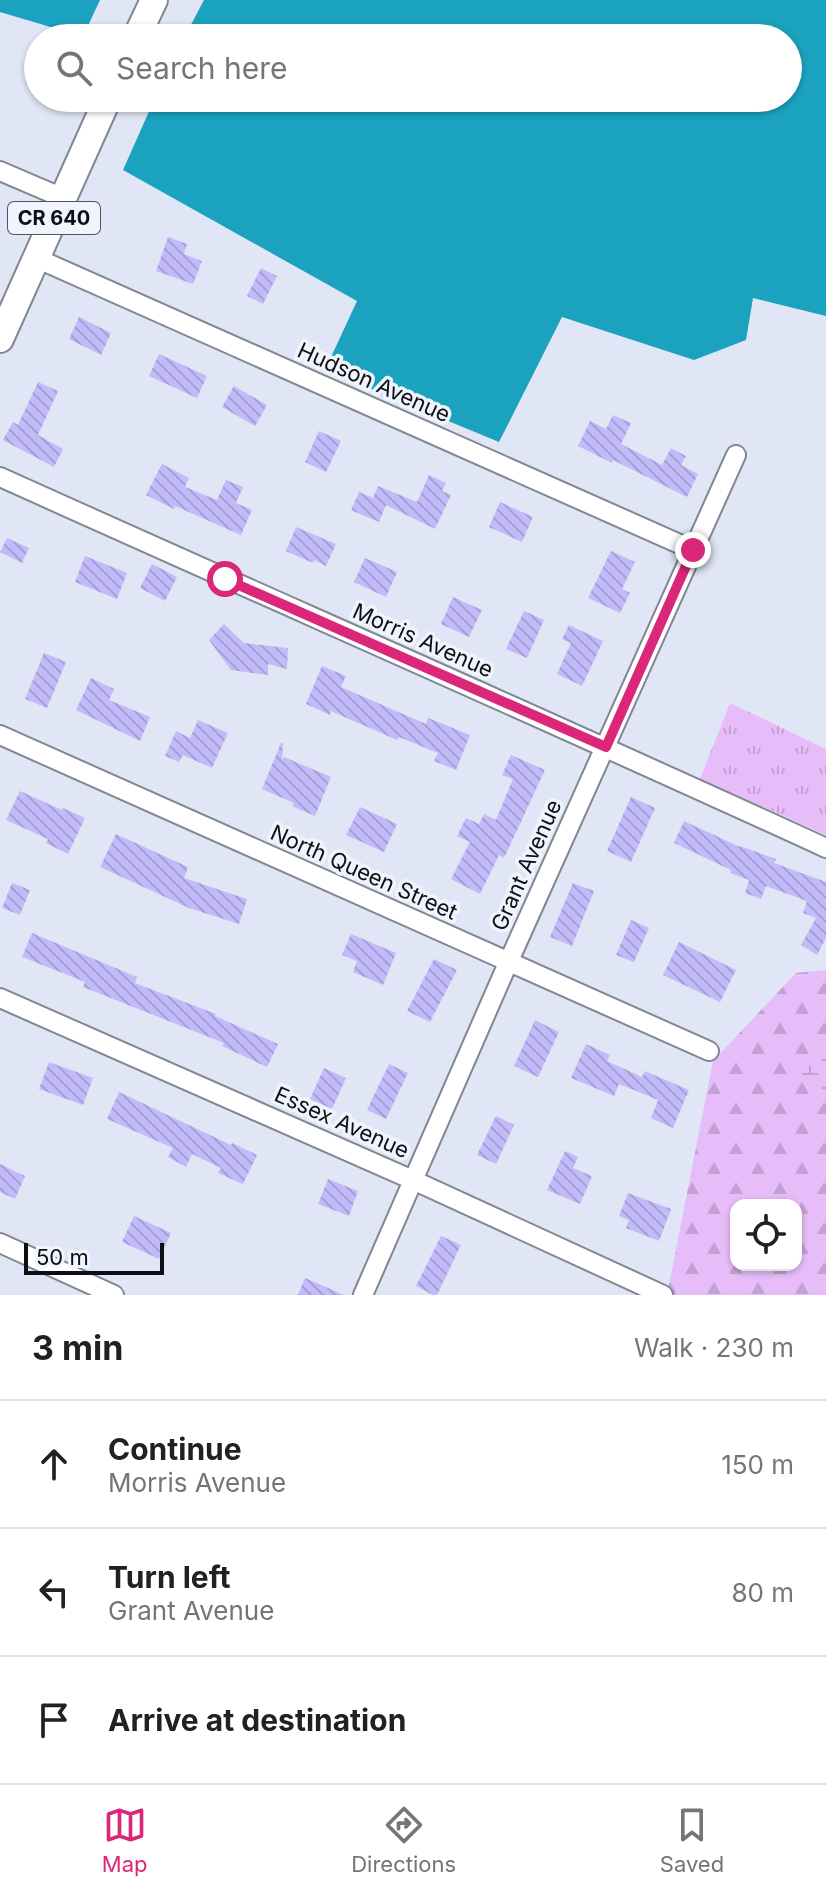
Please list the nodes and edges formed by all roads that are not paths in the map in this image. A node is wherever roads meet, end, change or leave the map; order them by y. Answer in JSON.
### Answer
{"nodes":[{"id":1,"x":154,"y":0,"type":"edge"},
{"id":2,"x":143,"y":24,"type":"edge"},
{"id":3,"x":102,"y":112,"type":"edge"},
{"id":4,"x":0,"y":171,"type":"edge"},
{"id":5,"x":63,"y":198,"type":"junction"},
{"id":6,"x":36,"y":258,"type":"junction"},
{"id":7,"x":0,"y":339,"type":"edge"},
{"id":8,"x":736,"y":455,"type":"dead end"},
{"id":9,"x":0,"y":477,"type":"edge"},
{"id":10,"x":693,"y":550,"type":"junction"},
{"id":11,"x":0,"y":735,"type":"edge"},
{"id":12,"x":606,"y":747,"type":"junction"},
{"id":13,"x":826,"y":848,"type":"edge"},
{"id":14,"x":508,"y":963,"type":"junction"},
{"id":15,"x":0,"y":998,"type":"edge"},
{"id":16,"x":709,"y":1051,"type":"dead end"},
{"id":17,"x":415,"y":1181,"type":"junction"},
{"id":18,"x":0,"y":1243,"type":"edge"},
{"id":19,"x":114,"y":1295,"type":"edge"},
{"id":20,"x":363,"y":1295,"type":"edge"},
{"id":21,"x":663,"y":1295,"type":"edge"}],
"edges":[{"from":1,"to":2,"type":"main road"},
{"from":3,"to":5,"type":"main road","number":"CR 640"},
{"from":4,"to":5,"type":"street"},
{"from":5,"to":6,"type":"main road","number":"CR 640"},
{"from":6,"to":7,"type":"main road","number":"CR 640"},
{"from":6,"to":10,"type":"street","name":"Hudson Avenue"},
{"from":8,"to":10,"type":"street","name":"Grant Avenue"},
{"from":9,"to":12,"type":"street","name":"Morris Avenue"},
{"from":10,"to":12,"type":"street","name":"Grant Avenue"},
{"from":11,"to":14,"type":"street","name":"North Queen Street"},
{"from":12,"to":13,"type":"street","name":"Morris Avenue"},
{"from":12,"to":14,"type":"street","name":"Grant Avenue"},
{"from":14,"to":16,"type":"street","name":"North Queen Street"},
{"from":14,"to":17,"type":"street","name":"Grant Avenue"},
{"from":15,"to":17,"type":"street","name":"Essex Avenue"},
{"from":17,"to":20,"type":"street","name":"Grant Avenue"},
{"from":17,"to":21,"type":"street","name":"Essex Avenue"},
{"from":18,"to":19,"type":"street"}]}
